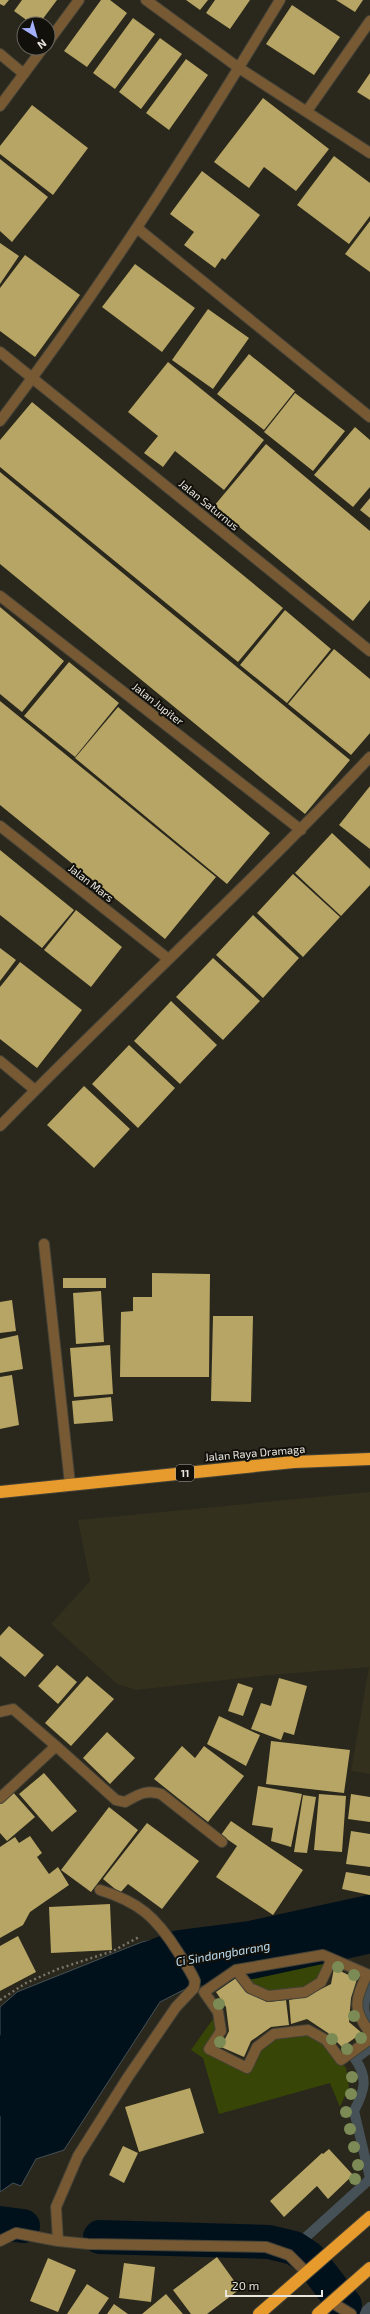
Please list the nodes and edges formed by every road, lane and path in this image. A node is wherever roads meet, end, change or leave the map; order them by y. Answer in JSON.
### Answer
{"nodes":[{"id":1,"x":79,"y":0,"type":"edge"},
{"id":2,"x":146,"y":0,"type":"edge"},
{"id":3,"x":280,"y":0,"type":"edge"},
{"id":4,"x":370,"y":21,"type":"edge"},
{"id":5,"x":56,"y":31,"type":"edge"},
{"id":6,"x":0,"y":54,"type":"edge"},
{"id":7,"x":38,"y":56,"type":"edge"},
{"id":8,"x":239,"y":68,"type":"junction"},
{"id":9,"x":24,"y":74,"type":"junction"},
{"id":10,"x":0,"y":106,"type":"edge"},
{"id":11,"x":307,"y":111,"type":"junction"},
{"id":12,"x":370,"y":153,"type":"edge"},
{"id":13,"x":137,"y":228,"type":"junction"},
{"id":14,"x":0,"y":352,"type":"edge"},
{"id":15,"x":33,"y":378,"type":"junction"},
{"id":16,"x":370,"y":417,"type":"edge"},
{"id":17,"x":0,"y":421,"type":"edge"},
{"id":18,"x":0,"y":596,"type":"edge"},
{"id":19,"x":370,"y":650,"type":"edge"},
{"id":20,"x":370,"y":757,"type":"edge"},
{"id":21,"x":0,"y":826,"type":"edge"},
{"id":22,"x":301,"y":830,"type":"junction"},
{"id":23,"x":167,"y":958,"type":"junction"},
{"id":24,"x":0,"y":1061,"type":"edge"},
{"id":25,"x":35,"y":1090,"type":"junction"},
{"id":26,"x":0,"y":1126,"type":"edge"},
{"id":27,"x":44,"y":1244,"type":"dead end"},
{"id":28,"x":370,"y":1459,"type":"edge"},
{"id":29,"x":70,"y":1484,"type":"junction"},
{"id":30,"x":0,"y":1492,"type":"edge"},
{"id":31,"x":0,"y":1712,"type":"edge"},
{"id":32,"x":56,"y":1746,"type":"junction"},
{"id":33,"x":0,"y":1798,"type":"edge"},
{"id":34,"x":222,"y":1842,"type":"dead end"},
{"id":35,"x":100,"y":1890,"type":"dead end"},
{"id":36,"x":163,"y":1930,"type":"junction"},
{"id":37,"x":332,"y":1959,"type":"junction"},
{"id":38,"x":236,"y":1970,"type":"junction"},
{"id":39,"x":194,"y":1988,"type":"junction"},
{"id":40,"x":204,"y":1992,"type":"junction"},
{"id":41,"x":0,"y":2000,"type":"edge"},
{"id":42,"x":370,"y":2033,"type":"edge"},
{"id":43,"x":370,"y":2039,"type":"edge"},
{"id":44,"x":370,"y":2217,"type":"edge"},
{"id":45,"x":0,"y":2241,"type":"edge"},
{"id":46,"x":58,"y":2241,"type":"junction"},
{"id":47,"x":370,"y":2268,"type":"edge"},
{"id":48,"x":308,"y":2272,"type":"junction"},
{"id":49,"x":333,"y":2301,"type":"junction"},
{"id":50,"x":259,"y":2314,"type":"edge"},
{"id":51,"x":318,"y":2314,"type":"edge"},
{"id":52,"x":351,"y":2314,"type":"edge"}],
"edges":[{"from":1,"to":5,"type":"street"},
{"from":2,"to":8,"type":"street"},
{"from":3,"to":8,"type":"street"},
{"from":4,"to":11,"type":"street"},
{"from":6,"to":9,"type":"street"},
{"from":7,"to":9,"type":"street"},
{"from":8,"to":11,"type":"street"},
{"from":8,"to":13,"type":"street"},
{"from":9,"to":10,"type":"street"},
{"from":11,"to":12,"type":"street"},
{"from":13,"to":15,"type":"street"},
{"from":13,"to":16,"type":"street"},
{"from":14,"to":15,"type":"street","name":"Jalan Saturnus"},
{"from":15,"to":17,"type":"street"},
{"from":15,"to":19,"type":"street","name":"Jalan Saturnus"},
{"from":18,"to":22,"type":"street","name":"Jalan Jupiter"},
{"from":20,"to":22,"type":"street"},
{"from":21,"to":23,"type":"street","name":"Jalan Mars"},
{"from":22,"to":23,"type":"street"},
{"from":23,"to":25,"type":"street"},
{"from":24,"to":25,"type":"street"},
{"from":25,"to":26,"type":"street"},
{"from":27,"to":29,"type":"street"},
{"from":28,"to":29,"type":"highway","name":"Jalan Raya Dramaga","number":"11"},
{"from":29,"to":30,"type":"highway","name":"Jalan Raya Dramaga","number":"11"},
{"from":31,"to":32,"type":"street"},
{"from":32,"to":33,"type":"street"},
{"from":32,"to":34,"type":"street"},
{"from":35,"to":36,"type":"street"},
{"from":36,"to":39,"type":"street"},
{"from":36,"to":41,"type":"path"},
{"from":37,"to":38,"type":"street"},
{"from":37,"to":38,"type":"street"},
{"from":37,"to":42,"type":"street"},
{"from":38,"to":40,"type":"street"},
{"from":39,"to":40,"type":"street"},
{"from":39,"to":46,"type":"street"},
{"from":40,"to":43,"type":"street"},
{"from":44,"to":48,"type":"highway"},
{"from":45,"to":46,"type":"street"},
{"from":46,"to":48,"type":"street"},
{"from":47,"to":49,"type":"highway"},
{"from":48,"to":50,"type":"highway"},
{"from":49,"to":51,"type":"highway"},
{"from":49,"to":52,"type":"street"}]}
